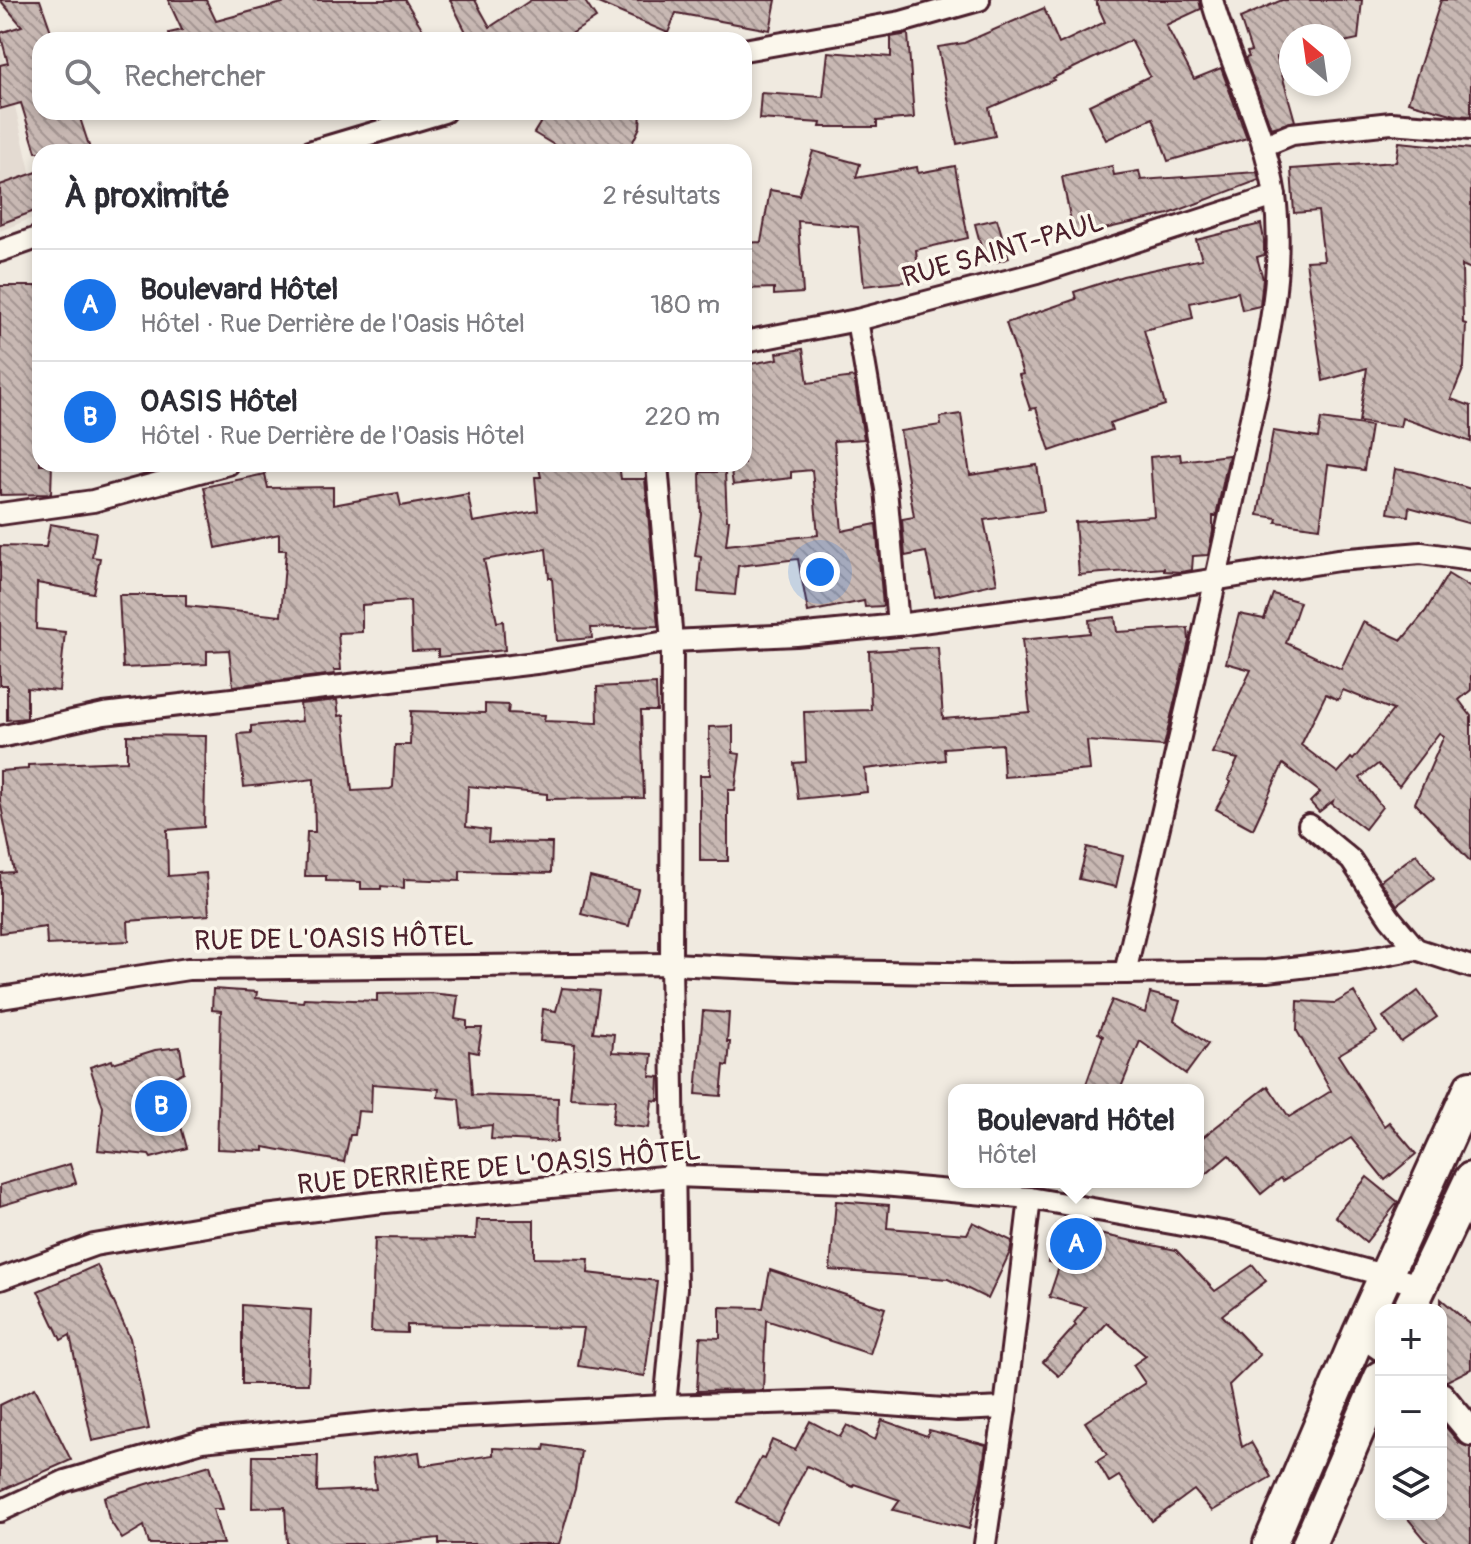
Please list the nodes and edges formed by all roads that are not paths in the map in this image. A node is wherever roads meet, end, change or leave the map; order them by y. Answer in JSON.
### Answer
{"nodes":[{"id":1,"x":979,"y":0,"type":"edge"},
{"id":2,"x":1212,"y":0,"type":"edge"},
{"id":3,"x":752,"y":49,"type":"edge"},
{"id":4,"x":417,"y":120,"type":"edge"},
{"id":5,"x":1471,"y":129,"type":"edge"},
{"id":6,"x":336,"y":144,"type":"edge"},
{"id":7,"x":1263,"y":146,"type":"junction"},
{"id":8,"x":1275,"y":196,"type":"junction"},
{"id":9,"x":32,"y":240,"type":"edge"},
{"id":10,"x":0,"y":251,"type":"edge"},
{"id":11,"x":857,"y":320,"type":"junction"},
{"id":12,"x":752,"y":340,"type":"edge"},
{"id":13,"x":199,"y":472,"type":"edge"},
{"id":14,"x":658,"y":472,"type":"edge"},
{"id":15,"x":0,"y":514,"type":"edge"},
{"id":16,"x":1471,"y":560,"type":"edge"},
{"id":17,"x":1216,"y":577,"type":"junction"},
{"id":18,"x":898,"y":625,"type":"junction"},
{"id":19,"x":672,"y":641,"type":"junction"},
{"id":20,"x":0,"y":737,"type":"edge"},
{"id":21,"x":1309,"y":825,"type":"dead end"},
{"id":22,"x":1416,"y":949,"type":"junction"},
{"id":23,"x":671,"y":964,"type":"junction"},
{"id":24,"x":1471,"y":967,"type":"edge"},
{"id":25,"x":1125,"y":973,"type":"junction"},
{"id":26,"x":0,"y":998,"type":"edge"},
{"id":27,"x":1471,"y":1087,"type":"edge"},
{"id":28,"x":674,"y":1176,"type":"junction"},
{"id":29,"x":1471,"y":1179,"type":"edge"},
{"id":30,"x":1030,"y":1198,"type":"junction"},
{"id":31,"x":1386,"y":1275,"type":"junction"},
{"id":32,"x":0,"y":1279,"type":"edge"},
{"id":33,"x":1415,"y":1297,"type":"edge"},
{"id":34,"x":1370,"y":1339,"type":"edge"},
{"id":35,"x":1375,"y":1391,"type":"edge"},
{"id":36,"x":1447,"y":1403,"type":"edge"},
{"id":37,"x":665,"y":1406,"type":"junction"},
{"id":38,"x":1005,"y":1408,"type":"junction"},
{"id":39,"x":1471,"y":1432,"type":"edge"},
{"id":40,"x":0,"y":1511,"type":"edge"},
{"id":41,"x":985,"y":1544,"type":"edge"},
{"id":42,"x":1270,"y":1544,"type":"edge"},
{"id":43,"x":1309,"y":1544,"type":"edge"}],
"edges":[{"from":1,"to":3,"type":"street"},
{"from":2,"to":7,"type":"street"},
{"from":4,"to":6,"type":"street"},
{"from":5,"to":7,"type":"street"},
{"from":7,"to":8,"type":"street"},
{"from":8,"to":11,"type":"street","name":"RUE SAINT-PAUL"},
{"from":8,"to":17,"type":"street"},
{"from":9,"to":10,"type":"street"},
{"from":11,"to":12,"type":"street","name":"RUE SAINT-PAUL"},
{"from":11,"to":18,"type":"street"},
{"from":13,"to":15,"type":"street"},
{"from":14,"to":19,"type":"street"},
{"from":16,"to":17,"type":"street"},
{"from":17,"to":18,"type":"street"},
{"from":17,"to":25,"type":"street"},
{"from":18,"to":19,"type":"street"},
{"from":19,"to":20,"type":"street"},
{"from":19,"to":23,"type":"street"},
{"from":21,"to":22,"type":"street"},
{"from":22,"to":24,"type":"street"},
{"from":22,"to":25,"type":"street","name":"RUE DE L'OASIS HÔTEL"},
{"from":23,"to":25,"type":"street","name":"RUE DE L'OASIS HÔTEL"},
{"from":23,"to":26,"type":"street","name":"RUE DE L'OASIS HÔTEL"},
{"from":23,"to":28,"type":"street"},
{"from":27,"to":31,"type":"main road"},
{"from":28,"to":30,"type":"street","name":"RUE DERRIÈRE DE L'OASIS HÔTEL"},
{"from":28,"to":32,"type":"street","name":"RUE DERRIÈRE DE L'OASIS HÔTEL"},
{"from":28,"to":37,"type":"street"},
{"from":29,"to":33,"type":"main road"},
{"from":30,"to":31,"type":"street","name":"RUE DERRIÈRE DE L'OASIS HÔTEL"},
{"from":30,"to":38,"type":"street"},
{"from":31,"to":33,"type":"street","name":"RUE DERRIÈRE DE L'OASIS HÔTEL"},
{"from":31,"to":34,"type":"main road"},
{"from":34,"to":42,"type":"main road"},
{"from":35,"to":43,"type":"main road"},
{"from":36,"to":39,"type":"street"},
{"from":37,"to":38,"type":"street"},
{"from":37,"to":40,"type":"street"},
{"from":38,"to":41,"type":"street"}]}
